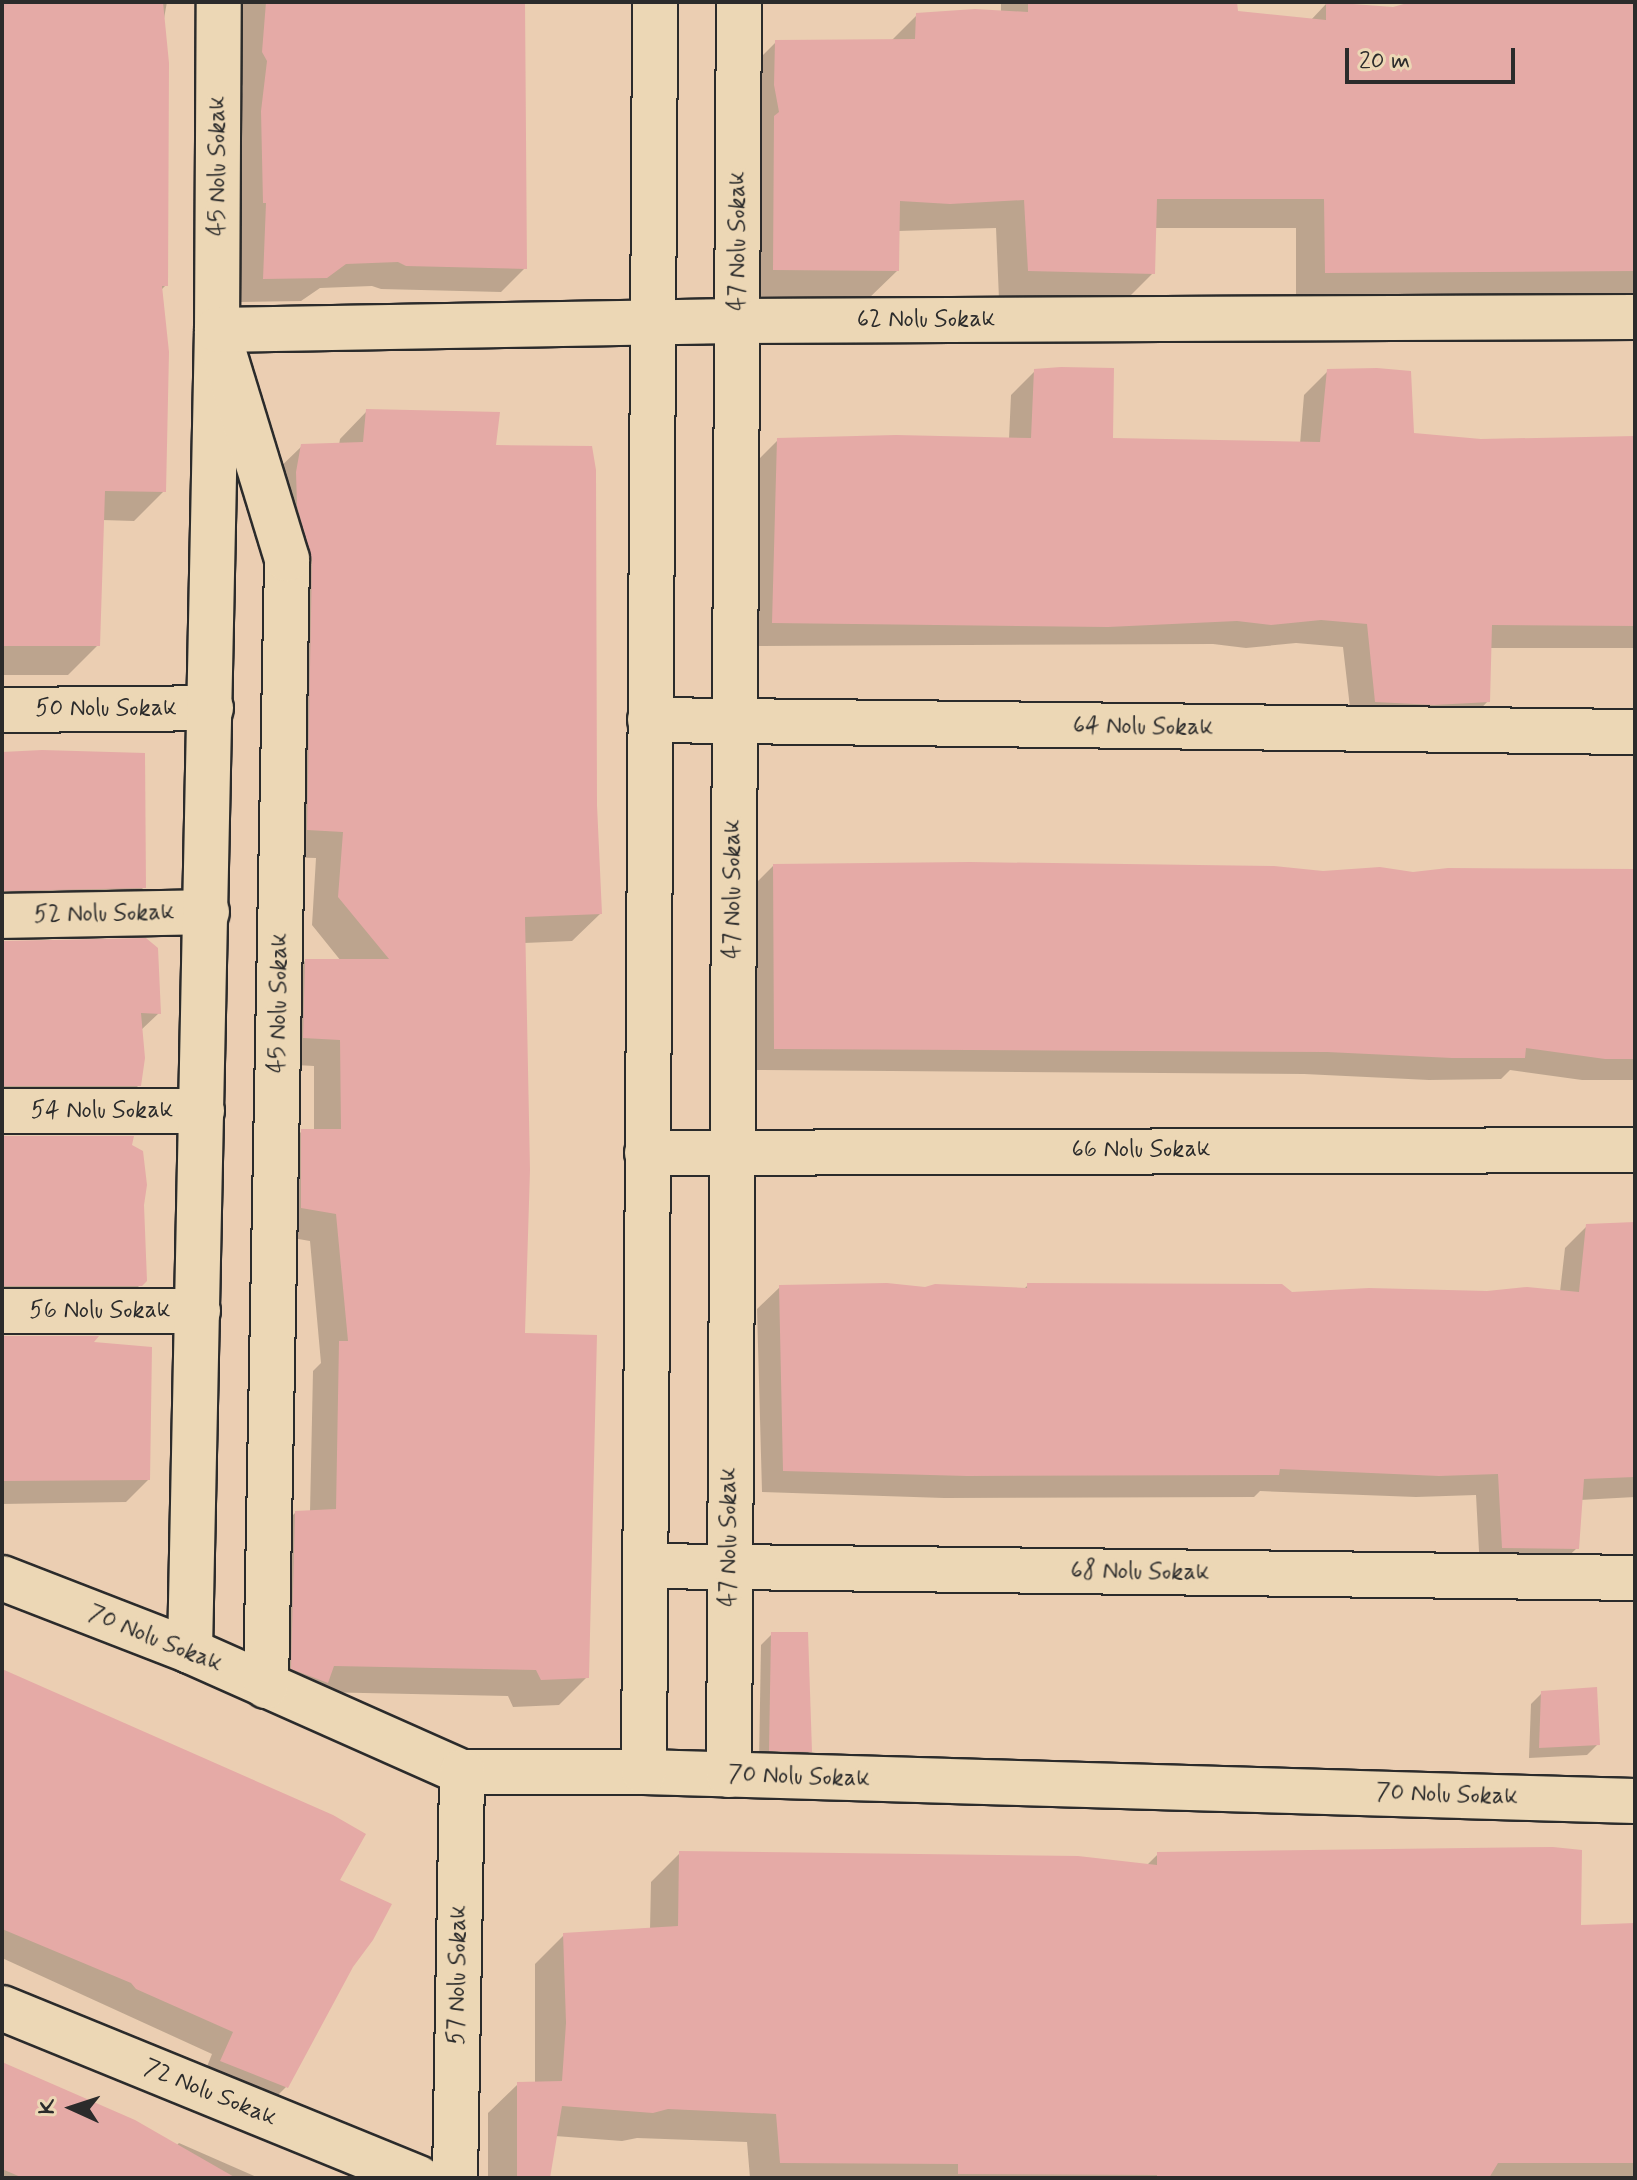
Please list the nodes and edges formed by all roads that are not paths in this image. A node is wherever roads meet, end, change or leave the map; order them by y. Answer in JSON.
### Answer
{"nodes":[{"id":1,"x":219,"y":2,"type":"edge"},
{"id":2,"x":655,"y":2,"type":"edge"},
{"id":3,"x":739,"y":2,"type":"edge"},
{"id":4,"x":1635,"y":317,"type":"edge"},
{"id":5,"x":738,"y":321,"type":"junction"},
{"id":6,"x":653,"y":322,"type":"junction"},
{"id":7,"x":217,"y":330,"type":"junction"},
{"id":8,"x":211,"y":708,"type":"junction"},
{"id":9,"x":2,"y":710,"type":"edge"},
{"id":10,"x":650,"y":720,"type":"junction"},
{"id":11,"x":734,"y":723,"type":"junction"},
{"id":12,"x":1635,"y":732,"type":"edge"},
{"id":13,"x":207,"y":912,"type":"junction"},
{"id":14,"x":2,"y":916,"type":"edge"},
{"id":15,"x":2,"y":1111,"type":"edge"},
{"id":16,"x":202,"y":1111,"type":"junction"},
{"id":17,"x":732,"y":1150,"type":"junction"},
{"id":18,"x":1635,"y":1150,"type":"edge"},
{"id":19,"x":647,"y":1153,"type":"junction"},
{"id":20,"x":2,"y":1311,"type":"edge"},
{"id":21,"x":198,"y":1311,"type":"junction"},
{"id":22,"x":645,"y":1566,"type":"junction"},
{"id":23,"x":729,"y":1567,"type":"junction"},
{"id":24,"x":2,"y":1578,"type":"edge"},
{"id":25,"x":1635,"y":1578,"type":"edge"},
{"id":26,"x":190,"y":1651,"type":"junction"},
{"id":27,"x":266,"y":1686,"type":"junction"},
{"id":28,"x":462,"y":1772,"type":"junction"},
{"id":29,"x":644,"y":1772,"type":"junction"},
{"id":30,"x":729,"y":1775,"type":"junction"},
{"id":31,"x":1635,"y":1801,"type":"edge"},
{"id":32,"x":2,"y":2008,"type":"edge"},
{"id":33,"x":419,"y":2178,"type":"edge"},
{"id":34,"x":455,"y":2178,"type":"edge"}],
"edges":[{"from":1,"to":7,"type":"street","name":"45 Nolu Sokak"},
{"from":2,"to":6,"type":"street"},
{"from":3,"to":5,"type":"street","name":"47 Nolu Sokak"},
{"from":4,"to":5,"type":"street","name":"62 Nolu Sokak"},
{"from":5,"to":6,"type":"street","name":"62 Nolu Sokak"},
{"from":5,"to":11,"type":"street","name":"47 Nolu Sokak"},
{"from":6,"to":7,"type":"street","name":"62 Nolu Sokak"},
{"from":6,"to":10,"type":"street"},
{"from":7,"to":8,"type":"street","name":"45 Nolu Sokak"},
{"from":7,"to":27,"type":"street","name":"45 Nolu Sokak"},
{"from":8,"to":9,"type":"street","name":"50 Nolu Sokak"},
{"from":8,"to":13,"type":"street","name":"45 Nolu Sokak"},
{"from":10,"to":11,"type":"street","name":"64 Nolu Sokak"},
{"from":10,"to":19,"type":"street"},
{"from":11,"to":12,"type":"street","name":"64 Nolu Sokak"},
{"from":11,"to":17,"type":"street","name":"47 Nolu Sokak"},
{"from":13,"to":14,"type":"street","name":"52 Nolu Sokak"},
{"from":13,"to":16,"type":"street","name":"45 Nolu Sokak"},
{"from":15,"to":16,"type":"street","name":"54 Nolu Sokak"},
{"from":16,"to":21,"type":"street","name":"45 Nolu Sokak"},
{"from":17,"to":18,"type":"street","name":"66 Nolu Sokak"},
{"from":17,"to":19,"type":"street","name":"66 Nolu Sokak"},
{"from":17,"to":23,"type":"street","name":"47 Nolu Sokak"},
{"from":19,"to":22,"type":"street"},
{"from":20,"to":21,"type":"street","name":"56 Nolu Sokak"},
{"from":21,"to":26,"type":"street","name":"45 Nolu Sokak"},
{"from":22,"to":23,"type":"street","name":"68 Nolu Sokak"},
{"from":22,"to":29,"type":"street"},
{"from":23,"to":25,"type":"street","name":"68 Nolu Sokak"},
{"from":23,"to":30,"type":"street","name":"47 Nolu Sokak"},
{"from":24,"to":26,"type":"street","name":"70 Nolu Sokak"},
{"from":26,"to":27,"type":"street","name":"70 Nolu Sokak"},
{"from":27,"to":28,"type":"street","name":"70 Nolu Sokak"},
{"from":28,"to":29,"type":"street","name":"70 Nolu Sokak"},
{"from":28,"to":34,"type":"street","name":"57 Nolu Sokak"},
{"from":29,"to":30,"type":"street","name":"70 Nolu Sokak"},
{"from":30,"to":31,"type":"street","name":"70 Nolu Sokak"},
{"from":32,"to":33,"type":"street","name":"72 Nolu Sokak"}]}
